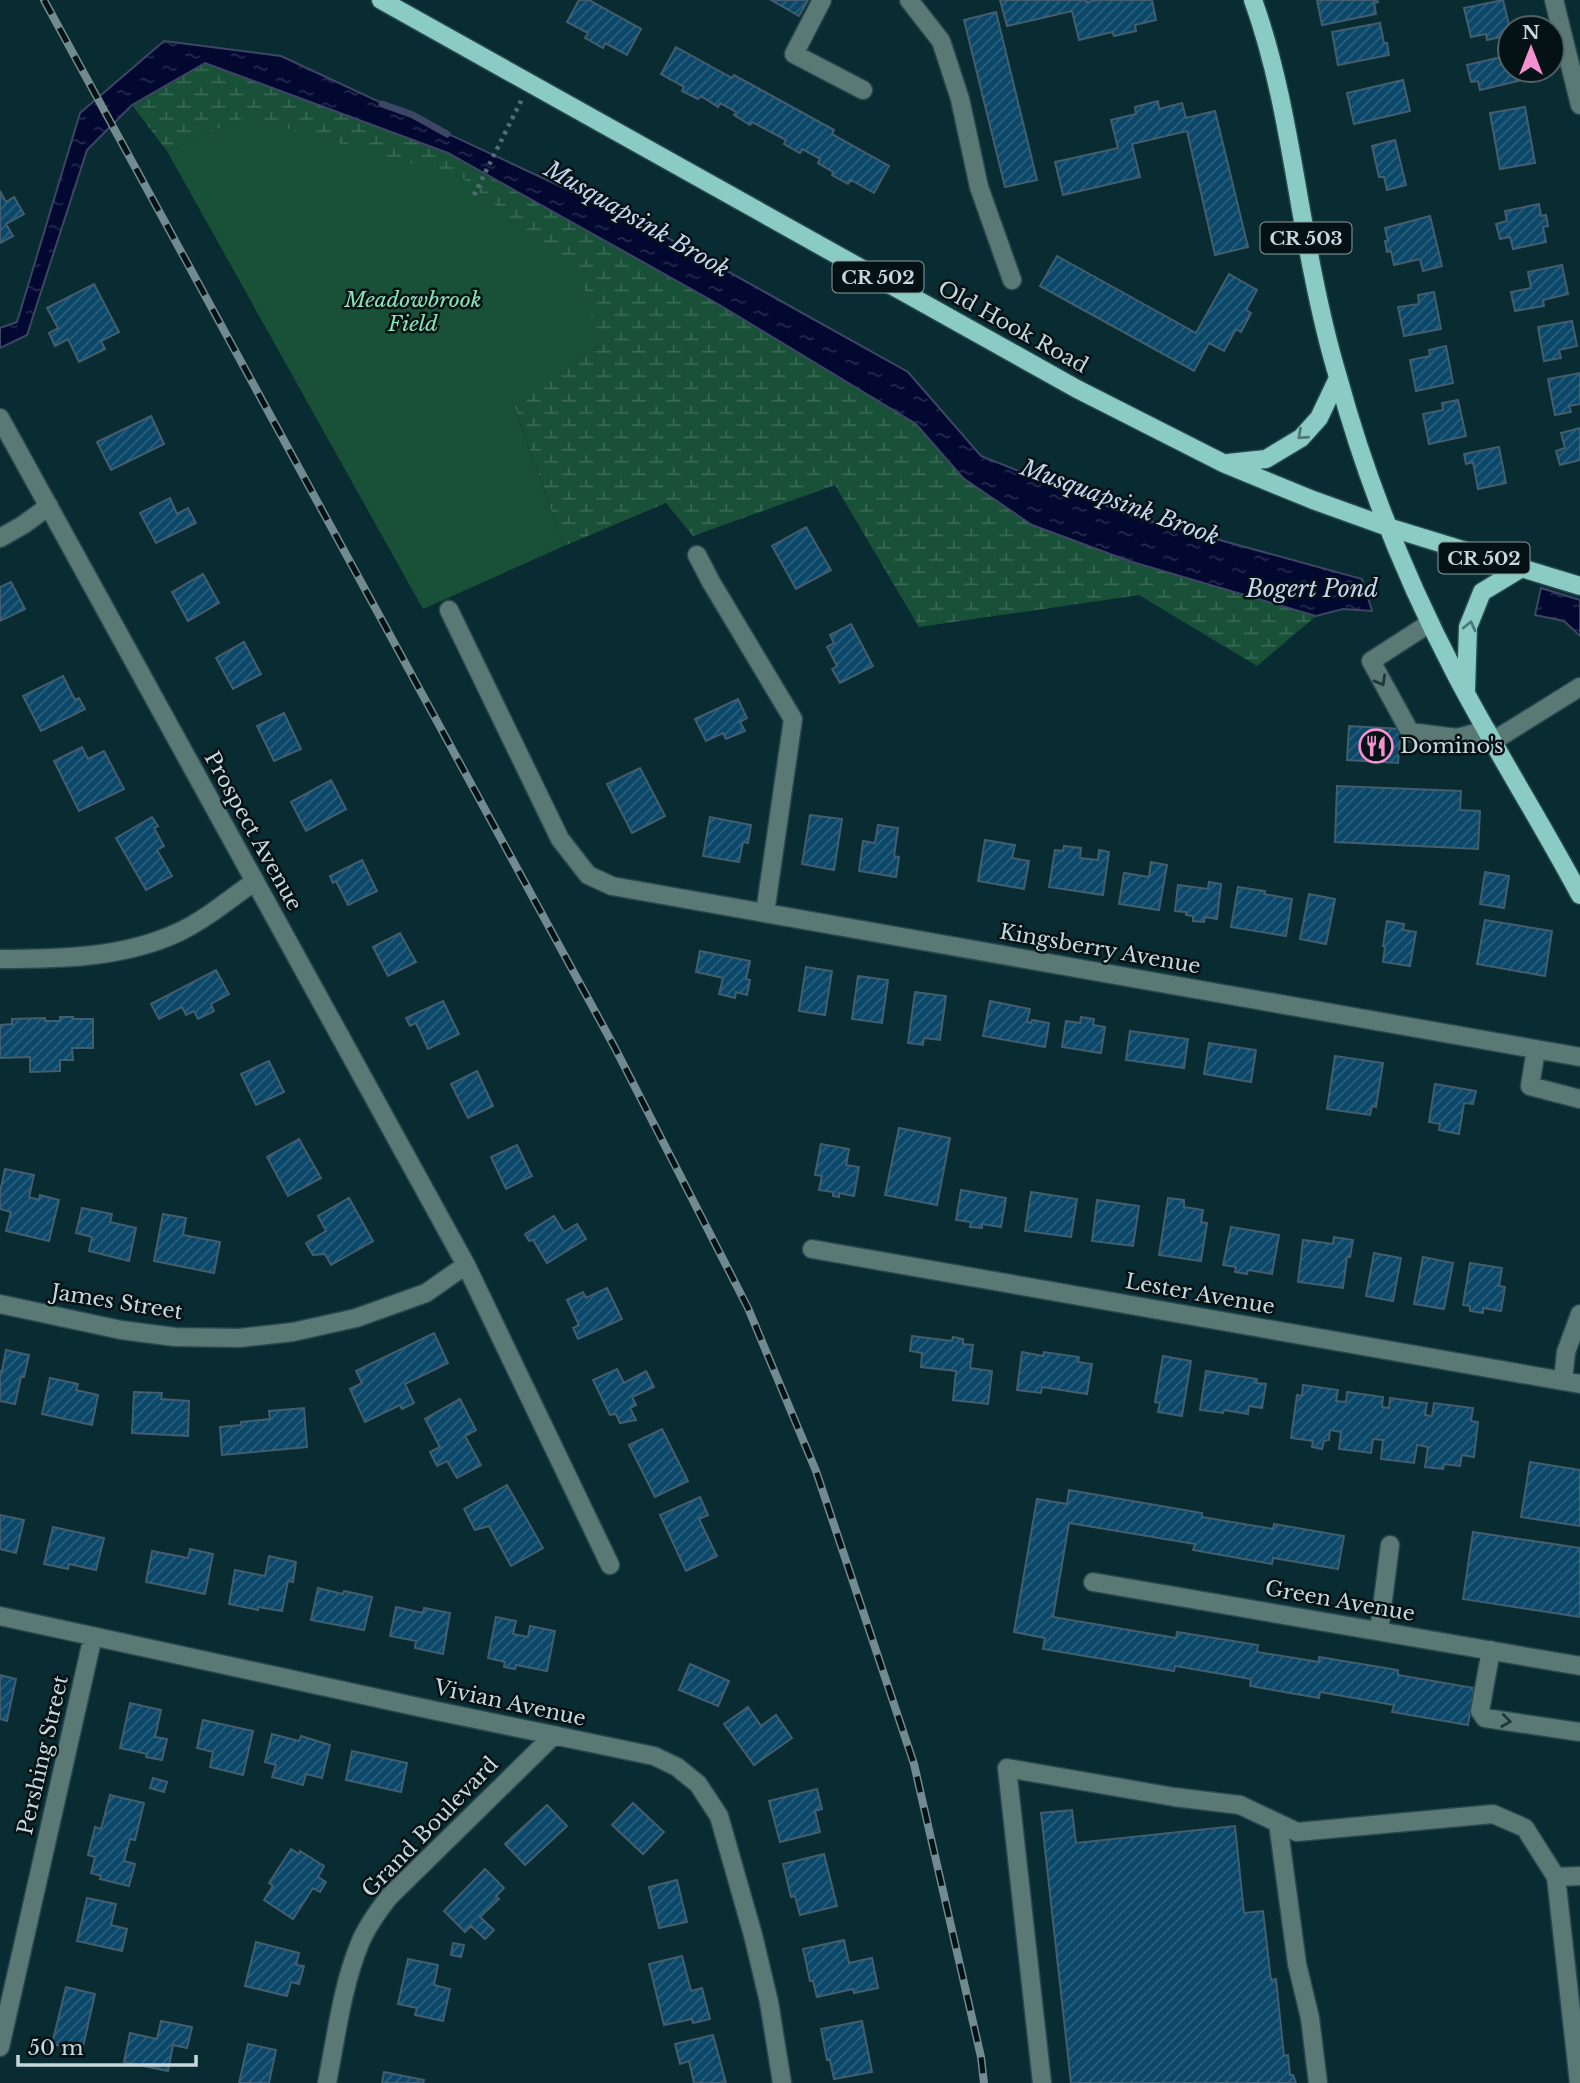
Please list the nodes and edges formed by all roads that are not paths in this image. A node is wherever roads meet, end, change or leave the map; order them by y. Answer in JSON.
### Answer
{"nodes":[{"id":1,"x":381,"y":0,"type":"edge"},
{"id":2,"x":822,"y":0,"type":"edge"},
{"id":3,"x":909,"y":0,"type":"edge"},
{"id":4,"x":1253,"y":0,"type":"edge"},
{"id":5,"x":1554,"y":0,"type":"edge"},
{"id":6,"x":863,"y":90,"type":"dead end"},
{"id":7,"x":1580,"y":105,"type":"edge"},
{"id":8,"x":1012,"y":280,"type":"dead end"},
{"id":9,"x":1338,"y":378,"type":"junction"},
{"id":10,"x":0,"y":418,"type":"edge"},
{"id":11,"x":1224,"y":464,"type":"junction"},
{"id":12,"x":49,"y":506,"type":"junction"},
{"id":13,"x":1388,"y":527,"type":"junction"},
{"id":14,"x":0,"y":538,"type":"edge"},
{"id":15,"x":697,"y":555,"type":"dead end"},
{"id":16,"x":1520,"y":569,"type":"junction"},
{"id":17,"x":1580,"y":586,"type":"edge"},
{"id":18,"x":449,"y":610,"type":"dead end"},
{"id":19,"x":1430,"y":622,"type":"junction"},
{"id":20,"x":1580,"y":687,"type":"edge"},
{"id":21,"x":1466,"y":694,"type":"junction"},
{"id":22,"x":1490,"y":736,"type":"junction"},
{"id":23,"x":255,"y":881,"type":"junction"},
{"id":24,"x":1580,"y":895,"type":"edge"},
{"id":25,"x":765,"y":913,"type":"junction"},
{"id":26,"x":0,"y":959,"type":"edge"},
{"id":27,"x":1536,"y":1049,"type":"junction"},
{"id":28,"x":1580,"y":1056,"type":"edge"},
{"id":29,"x":1580,"y":1099,"type":"edge"},
{"id":30,"x":812,"y":1249,"type":"dead end"},
{"id":31,"x":466,"y":1265,"type":"junction"},
{"id":32,"x":0,"y":1304,"type":"edge"},
{"id":33,"x":1580,"y":1314,"type":"edge"},
{"id":34,"x":1572,"y":1382,"type":"edge"},
{"id":35,"x":1390,"y":1545,"type":"dead end"},
{"id":36,"x":610,"y":1565,"type":"dead end"},
{"id":37,"x":1093,"y":1582,"type":"dead end"},
{"id":38,"x":0,"y":1616,"type":"edge"},
{"id":39,"x":1379,"y":1631,"type":"junction"},
{"id":40,"x":93,"y":1636,"type":"junction"},
{"id":41,"x":1491,"y":1650,"type":"junction"},
{"id":42,"x":1580,"y":1666,"type":"edge"},
{"id":43,"x":1580,"y":1732,"type":"edge"},
{"id":44,"x":554,"y":1735,"type":"junction"},
{"id":45,"x":1278,"y":1823,"type":"junction"},
{"id":46,"x":1580,"y":1876,"type":"edge"},
{"id":47,"x":1556,"y":1877,"type":"junction"},
{"id":48,"x":0,"y":2047,"type":"edge"},
{"id":49,"x":327,"y":2083,"type":"edge"},
{"id":50,"x":782,"y":2083,"type":"edge"},
{"id":51,"x":1042,"y":2083,"type":"edge"},
{"id":52,"x":1318,"y":2083,"type":"edge"},
{"id":53,"x":1579,"y":2083,"type":"edge"}],
"edges":[{"from":1,"to":11,"type":"main road","name":"Old Hook Road","number":"CR 502"},
{"from":2,"to":6,"type":"street"},
{"from":3,"to":8,"type":"street"},
{"from":4,"to":9,"type":"main road","number":"CR 503"},
{"from":5,"to":7,"type":"street"},
{"from":9,"to":11,"type":"main road","one_way":true},
{"from":9,"to":13,"type":"main road","number":"CR 503"},
{"from":10,"to":12,"type":"street","name":"Prospect Avenue"},
{"from":11,"to":13,"type":"main road","name":"Old Hook Road","number":"CR 502"},
{"from":12,"to":14,"type":"street"},
{"from":12,"to":23,"type":"street","name":"Prospect Avenue"},
{"from":13,"to":16,"type":"main road","name":"Old Hook Road","number":"CR 502"},
{"from":13,"to":19,"type":"main road","number":"CR 503"},
{"from":15,"to":25,"type":"street"},
{"from":16,"to":17,"type":"main road","name":"Old Hook Road","number":"CR 502"},
{"from":21,"to":16,"type":"main road","one_way":true},
{"from":18,"to":25,"type":"street","name":"Kingsberry Avenue"},
{"from":19,"to":21,"type":"main road","number":"CR 503"},
{"from":19,"to":22,"type":"street","one_way":true},
{"from":20,"to":22,"type":"street"},
{"from":21,"to":22,"type":"main road","number":"CR 503"},
{"from":22,"to":24,"type":"main road","number":"CR 503"},
{"from":23,"to":26,"type":"street"},
{"from":23,"to":31,"type":"street","name":"Prospect Avenue"},
{"from":25,"to":27,"type":"street","name":"Kingsberry Avenue"},
{"from":27,"to":28,"type":"street","name":"Kingsberry Avenue"},
{"from":27,"to":29,"type":"street"},
{"from":30,"to":34,"type":"street","name":"Lester Avenue"},
{"from":31,"to":32,"type":"street","name":"James Street"},
{"from":31,"to":36,"type":"street"},
{"from":33,"to":34,"type":"street"},
{"from":35,"to":39,"type":"street"},
{"from":37,"to":39,"type":"street","name":"Green Avenue"},
{"from":38,"to":40,"type":"street","name":"Vivian Avenue"},
{"from":39,"to":41,"type":"street","name":"Green Avenue"},
{"from":40,"to":44,"type":"street","name":"Vivian Avenue"},
{"from":40,"to":48,"type":"street","name":"Pershing Street"},
{"from":41,"to":42,"type":"street","name":"Green Avenue"},
{"from":41,"to":43,"type":"street","one_way":true},
{"from":44,"to":49,"type":"street","name":"Grand Boulevard"},
{"from":44,"to":50,"type":"street","name":"Vivian Avenue"},
{"from":45,"to":47,"type":"street"},
{"from":45,"to":51,"type":"street"},
{"from":45,"to":52,"type":"street"},
{"from":46,"to":47,"type":"street"},
{"from":47,"to":53,"type":"street"}]}
